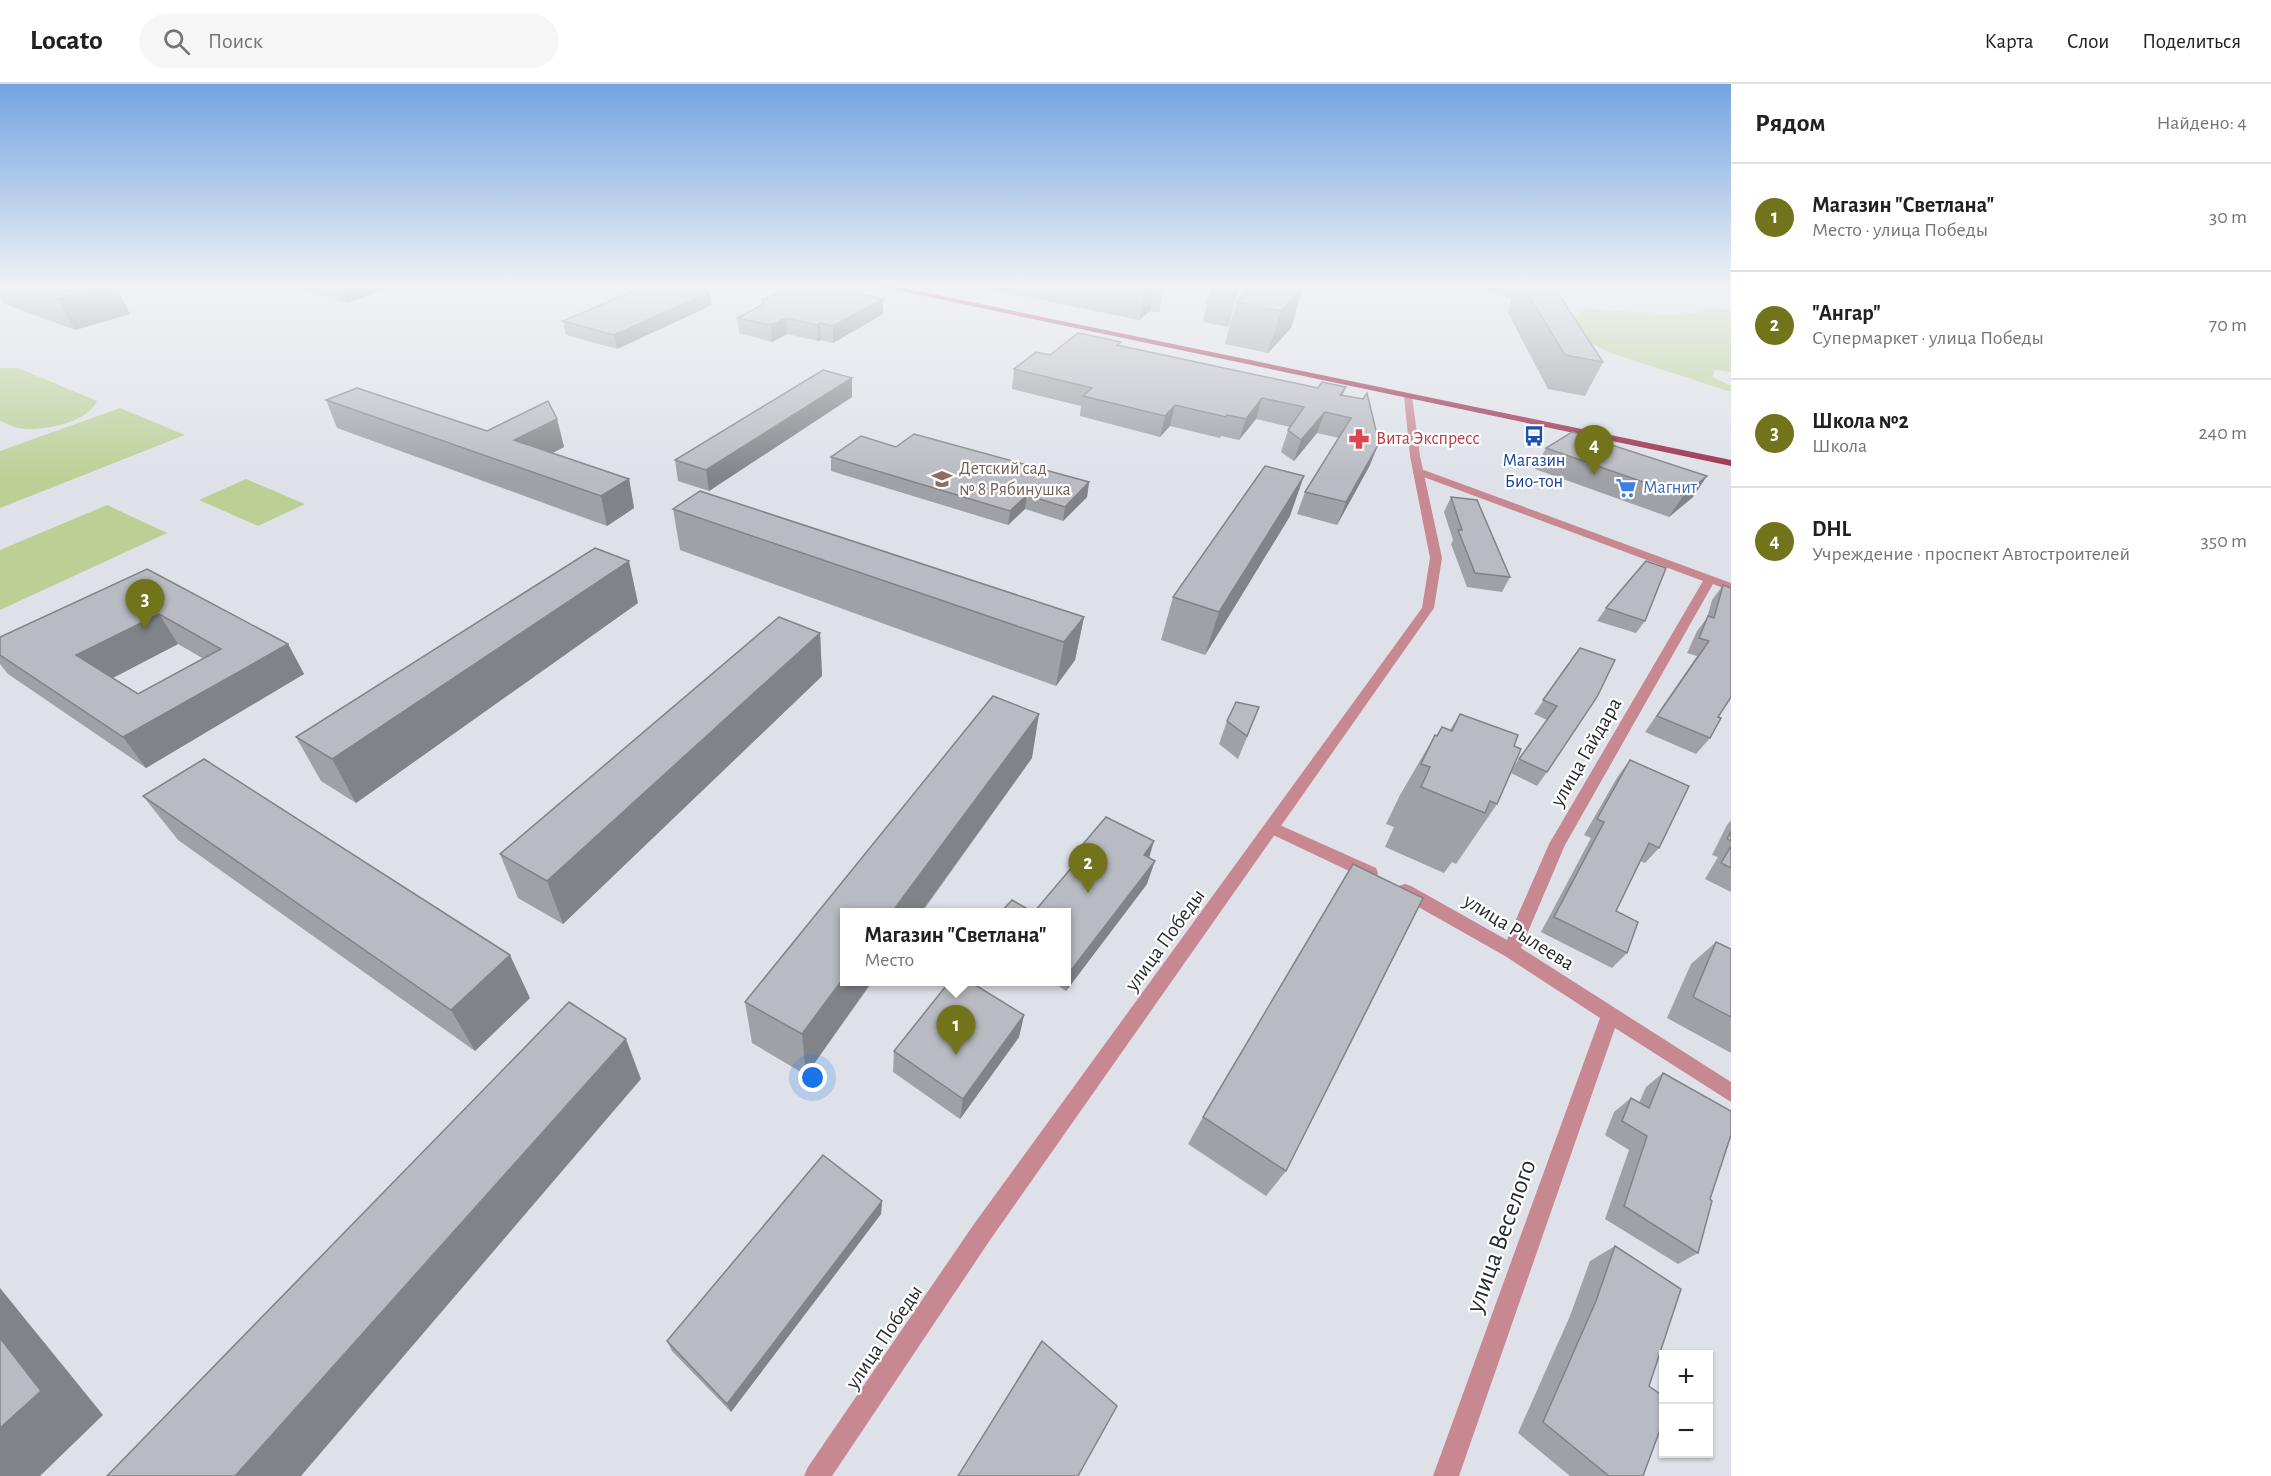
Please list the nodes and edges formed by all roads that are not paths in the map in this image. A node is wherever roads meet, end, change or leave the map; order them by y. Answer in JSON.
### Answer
{"nodes":[{"id":1,"x":1182,"y":349,"type":"edge"},
{"id":2,"x":1408,"y":396,"type":"junction"},
{"id":3,"x":1731,"y":463,"type":"edge"},
{"id":4,"x":1417,"y":471,"type":"junction"},
{"id":5,"x":1710,"y":579,"type":"junction"},
{"id":6,"x":1731,"y":587,"type":"edge"},
{"id":7,"x":1273,"y":828,"type":"junction"},
{"id":8,"x":1510,"y":951,"type":"junction"},
{"id":9,"x":1610,"y":1016,"type":"junction"},
{"id":10,"x":1731,"y":1093,"type":"edge"},
{"id":11,"x":817,"y":1476,"type":"edge"},
{"id":12,"x":1446,"y":1476,"type":"edge"}],
"edges":[{"from":1,"to":2,"type":"highway"},
{"from":2,"to":3,"type":"highway"},
{"from":2,"to":4,"type":"street","name":"улица Победы"},
{"from":4,"to":5,"type":"street"},
{"from":4,"to":7,"type":"street","name":"улица Победы"},
{"from":5,"to":6,"type":"street"},
{"from":5,"to":8,"type":"street","name":"улица Гайдара"},
{"from":7,"to":8,"type":"street","name":"улица Рылеева"},
{"from":7,"to":11,"type":"street","name":"улица Победы"},
{"from":8,"to":9,"type":"street","name":"улица Рылеева"},
{"from":9,"to":10,"type":"street","name":"улица Рылеева"},
{"from":9,"to":12,"type":"street","name":"улица Веселого"}]}
